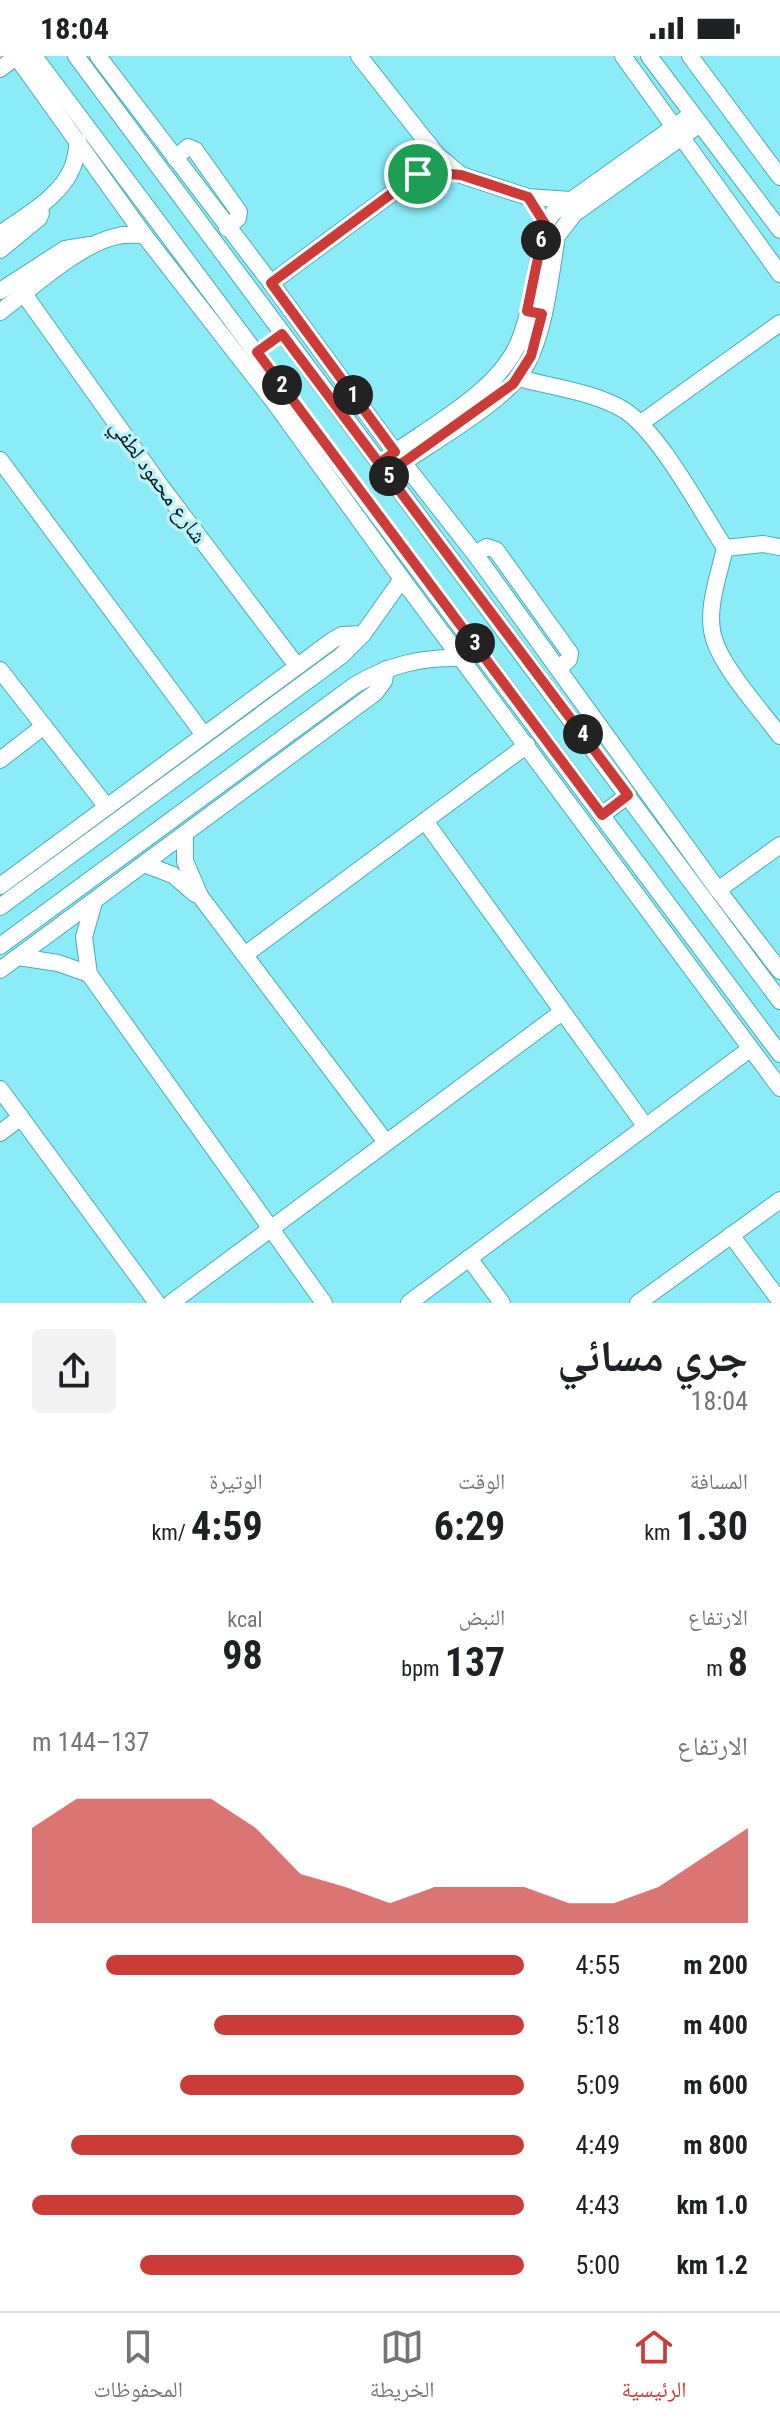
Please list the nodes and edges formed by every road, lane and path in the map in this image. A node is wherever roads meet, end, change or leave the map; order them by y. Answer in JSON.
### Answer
{"nodes":[{"id":1,"x":16,"y":56,"type":"edge"},
{"id":2,"x":34,"y":56,"type":"edge"},
{"id":3,"x":76,"y":56,"type":"edge"},
{"id":4,"x":98,"y":56,"type":"edge"},
{"id":5,"x":359,"y":56,"type":"edge"},
{"id":6,"x":623,"y":56,"type":"edge"},
{"id":7,"x":649,"y":56,"type":"edge"},
{"id":8,"x":690,"y":56,"type":"edge"},
{"id":9,"x":0,"y":69,"type":"edge"},
{"id":10,"x":696,"y":119,"type":"junction"},
{"id":11,"x":678,"y":133,"type":"junction"},
{"id":12,"x":78,"y":141,"type":"junction"},
{"id":13,"x":429,"y":144,"type":"junction"},
{"id":14,"x":418,"y":174,"type":"junction"},
{"id":15,"x":461,"y":175,"type":"junction"},
{"id":16,"x":780,"y":177,"type":"edge"},
{"id":17,"x":528,"y":197,"type":"junction"},
{"id":18,"x":46,"y":200,"type":"junction"},
{"id":19,"x":570,"y":200,"type":"junction"},
{"id":20,"x":545,"y":224,"type":"junction"},
{"id":21,"x":780,"y":230,"type":"edge"},
{"id":22,"x":0,"y":234,"type":"edge"},
{"id":23,"x":144,"y":235,"type":"junction"},
{"id":24,"x":96,"y":244,"type":"junction"},
{"id":25,"x":0,"y":250,"type":"edge"},
{"id":26,"x":780,"y":274,"type":"edge"},
{"id":27,"x":541,"y":278,"type":"junction"},
{"id":28,"x":271,"y":283,"type":"junction"},
{"id":29,"x":0,"y":291,"type":"edge"},
{"id":30,"x":24,"y":294,"type":"junction"},
{"id":31,"x":0,"y":312,"type":"edge"},
{"id":32,"x":535,"y":313,"type":"junction"},
{"id":33,"x":780,"y":323,"type":"edge"},
{"id":34,"x":282,"y":334,"type":"junction"},
{"id":35,"x":257,"y":352,"type":"junction"},
{"id":36,"x":518,"y":378,"type":"junction"},
{"id":37,"x":641,"y":423,"type":"junction"},
{"id":38,"x":399,"y":457,"type":"junction"},
{"id":39,"x":0,"y":460,"type":"edge"},
{"id":40,"x":383,"y":468,"type":"junction"},
{"id":41,"x":780,"y":547,"type":"edge"},
{"id":42,"x":725,"y":548,"type":"junction"},
{"id":43,"x":402,"y":579,"type":"junction"},
{"id":44,"x":363,"y":634,"type":"junction"},
{"id":45,"x":461,"y":658,"type":"junction"},
{"id":46,"x":297,"y":666,"type":"junction"},
{"id":47,"x":386,"y":669,"type":"junction"},
{"id":48,"x":0,"y":670,"type":"edge"},
{"id":49,"x":44,"y":726,"type":"junction"},
{"id":50,"x":204,"y":735,"type":"junction"},
{"id":51,"x":780,"y":736,"type":"edge"},
{"id":52,"x":527,"y":745,"type":"junction"},
{"id":53,"x":0,"y":760,"type":"edge"},
{"id":54,"x":628,"y":795,"type":"junction"},
{"id":55,"x":107,"y":807,"type":"junction"},
{"id":56,"x":602,"y":815,"type":"junction"},
{"id":57,"x":425,"y":821,"type":"junction"},
{"id":58,"x":185,"y":834,"type":"junction"},
{"id":59,"x":780,"y":845,"type":"edge"},
{"id":60,"x":144,"y":864,"type":"junction"},
{"id":61,"x":0,"y":886,"type":"edge"},
{"id":62,"x":718,"y":890,"type":"junction"},
{"id":63,"x":200,"y":896,"type":"junction"},
{"id":64,"x":95,"y":900,"type":"junction"},
{"id":65,"x":0,"y":907,"type":"edge"},
{"id":66,"x":0,"y":946,"type":"edge"},
{"id":67,"x":246,"y":954,"type":"junction"},
{"id":68,"x":18,"y":957,"type":"junction"},
{"id":69,"x":0,"y":970,"type":"edge"},
{"id":70,"x":780,"y":971,"type":"edge"},
{"id":71,"x":89,"y":974,"type":"junction"},
{"id":72,"x":780,"y":1001,"type":"edge"},
{"id":73,"x":562,"y":1012,"type":"junction"},
{"id":74,"x":750,"y":1049,"type":"junction"},
{"id":75,"x":780,"y":1054,"type":"edge"},
{"id":76,"x":780,"y":1088,"type":"edge"},
{"id":77,"x":0,"y":1089,"type":"edge"},
{"id":78,"x":21,"y":1117,"type":"junction"},
{"id":79,"x":646,"y":1127,"type":"junction"},
{"id":80,"x":0,"y":1133,"type":"edge"},
{"id":81,"x":385,"y":1141,"type":"junction"},
{"id":82,"x":780,"y":1200,"type":"edge"},
{"id":83,"x":271,"y":1228,"type":"junction"},
{"id":84,"x":731,"y":1235,"type":"junction"},
{"id":85,"x":469,"y":1258,"type":"junction"},
{"id":86,"x":780,"y":1301,"type":"edge"},
{"id":87,"x":157,"y":1303,"type":"edge"},
{"id":88,"x":171,"y":1303,"type":"edge"},
{"id":89,"x":324,"y":1303,"type":"edge"},
{"id":90,"x":409,"y":1303,"type":"edge"},
{"id":91,"x":502,"y":1303,"type":"edge"},
{"id":92,"x":638,"y":1303,"type":"edge"}],
"edges":[{"from":1,"to":9,"type":"street"},
{"from":1,"to":12,"type":"street"},
{"from":2,"to":35,"type":"street"},
{"from":3,"to":34,"type":"street"},
{"from":4,"to":28,"type":"street"},
{"from":5,"to":13,"type":"street"},
{"from":6,"to":11,"type":"street"},
{"from":7,"to":10,"type":"street"},
{"from":8,"to":16,"type":"street"},
{"from":10,"to":11,"type":"street"},
{"from":10,"to":21,"type":"street"},
{"from":11,"to":19,"type":"street"},
{"from":11,"to":26,"type":"street"},
{"from":11,"to":27,"type":"street"},
{"from":12,"to":18,"type":"street"},
{"from":12,"to":23,"type":"street"},
{"from":13,"to":14,"type":"street"},
{"from":13,"to":15,"type":"street"},
{"from":14,"to":15,"type":"street"},
{"from":14,"to":28,"type":"street"},
{"from":15,"to":17,"type":"street"},
{"from":17,"to":19,"type":"street"},
{"from":17,"to":20,"type":"street"},
{"from":18,"to":22,"type":"street"},
{"from":18,"to":25,"type":"street"},
{"from":19,"to":20,"type":"street"},
{"from":20,"to":27,"type":"street"},
{"from":23,"to":24,"type":"street"},
{"from":23,"to":43,"type":"street"},
{"from":24,"to":29,"type":"street"},
{"from":24,"to":30,"type":"street"},
{"from":27,"to":32,"type":"street"},
{"from":28,"to":38,"type":"street"},
{"from":30,"to":31,"type":"street"},
{"from":30,"to":46,"type":"street","name":"شارع محمود لطفي"},
{"from":32,"to":36,"type":"street"},
{"from":32,"to":38,"type":"street"},
{"from":33,"to":37,"type":"street"},
{"from":34,"to":35,"type":"street"},
{"from":34,"to":40,"type":"street"},
{"from":35,"to":56,"type":"street"},
{"from":36,"to":37,"type":"street"},
{"from":36,"to":38,"type":"street"},
{"from":37,"to":42,"type":"street"},
{"from":38,"to":40,"type":"street"},
{"from":38,"to":62,"type":"street"},
{"from":39,"to":50,"type":"street"},
{"from":40,"to":54,"type":"street"},
{"from":41,"to":42,"type":"street"},
{"from":42,"to":51,"type":"street"},
{"from":43,"to":44,"type":"street"},
{"from":43,"to":45,"type":"street"},
{"from":44,"to":46,"type":"street"},
{"from":44,"to":65,"type":"street"},
{"from":45,"to":47,"type":"street"},
{"from":45,"to":52,"type":"street"},
{"from":46,"to":50,"type":"street"},
{"from":47,"to":58,"type":"street"},
{"from":47,"to":66,"type":"street"},
{"from":48,"to":49,"type":"street"},
{"from":49,"to":53,"type":"street"},
{"from":49,"to":55,"type":"street"},
{"from":50,"to":55,"type":"street"},
{"from":52,"to":57,"type":"street"},
{"from":52,"to":74,"type":"street"},
{"from":54,"to":56,"type":"street"},
{"from":54,"to":72,"type":"street"},
{"from":55,"to":61,"type":"street"},
{"from":56,"to":75,"type":"street"},
{"from":57,"to":67,"type":"street"},
{"from":57,"to":73,"type":"street"},
{"from":58,"to":60,"type":"street"},
{"from":58,"to":63,"type":"street"},
{"from":59,"to":62,"type":"street"},
{"from":60,"to":63,"type":"street"},
{"from":60,"to":64,"type":"street"},
{"from":62,"to":70,"type":"street"},
{"from":63,"to":67,"type":"street"},
{"from":64,"to":68,"type":"street"},
{"from":64,"to":71,"type":"street"},
{"from":67,"to":81,"type":"street"},
{"from":68,"to":69,"type":"street"},
{"from":68,"to":71,"type":"street"},
{"from":71,"to":83,"type":"street"},
{"from":73,"to":79,"type":"street"},
{"from":73,"to":81,"type":"street"},
{"from":74,"to":76,"type":"street"},
{"from":74,"to":79,"type":"street"},
{"from":77,"to":78,"type":"street"},
{"from":78,"to":80,"type":"street"},
{"from":78,"to":87,"type":"street"},
{"from":79,"to":85,"type":"street"},
{"from":81,"to":83,"type":"street"},
{"from":82,"to":84,"type":"street"},
{"from":83,"to":88,"type":"street"},
{"from":83,"to":89,"type":"street"},
{"from":84,"to":86,"type":"street"},
{"from":84,"to":92,"type":"street"},
{"from":85,"to":90,"type":"street"},
{"from":85,"to":91,"type":"street"}]}
